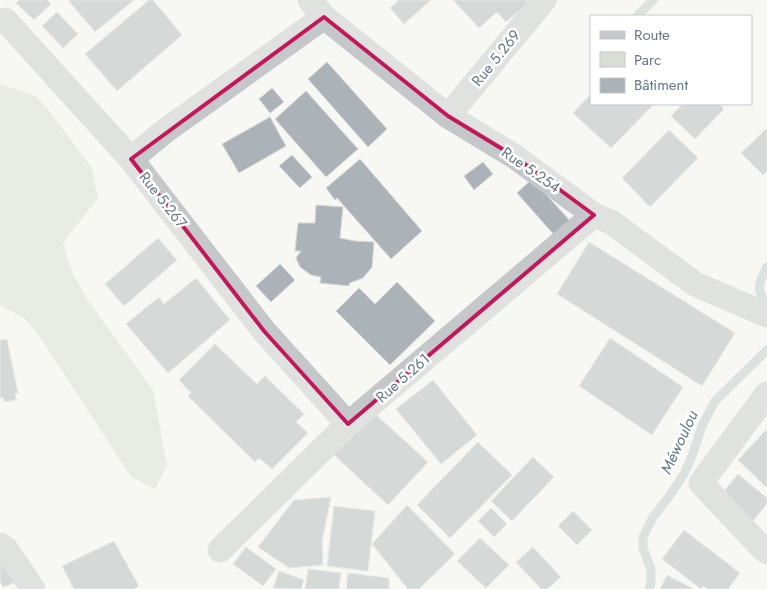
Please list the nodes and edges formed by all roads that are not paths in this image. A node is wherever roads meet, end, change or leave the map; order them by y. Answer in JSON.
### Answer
{"nodes":[{"id":1,"x":544,"y":0,"type":"edge"},
{"id":2,"x":317,"y":9,"type":"edge"},
{"id":3,"x":5,"y":20,"type":"dead end"},
{"id":4,"x":448,"y":116,"type":"junction"},
{"id":5,"x":131,"y":159,"type":"junction"},
{"id":6,"x":594,"y":215,"type":"junction"},
{"id":7,"x":767,"y":315,"type":"edge"},
{"id":8,"x":767,"y":394,"type":"edge"},
{"id":9,"x":348,"y":424,"type":"junction"},
{"id":10,"x":0,"y":545,"type":"edge"},
{"id":11,"x":220,"y":550,"type":"dead end"},
{"id":12,"x":767,"y":552,"type":"edge"},
{"id":13,"x":33,"y":589,"type":"edge"}],
"edges":[{"from":1,"to":4,"type":"street","name":"Rue 5.269"},
{"from":2,"to":4,"type":"street","name":"Rue 5.254"},
{"from":2,"to":5,"type":"street","name":"Rue 5.267"},
{"from":3,"to":5,"type":"street"},
{"from":4,"to":6,"type":"street","name":"Rue 5.254"},
{"from":5,"to":9,"type":"street","name":"Rue 5.267"},
{"from":6,"to":7,"type":"street","name":"Rue 5.254"},
{"from":6,"to":9,"type":"street","name":"Rue 5.261"},
{"from":8,"to":12,"type":"street"},
{"from":9,"to":11,"type":"street","name":"Rue 5.261"},
{"from":10,"to":13,"type":"street"}]}
